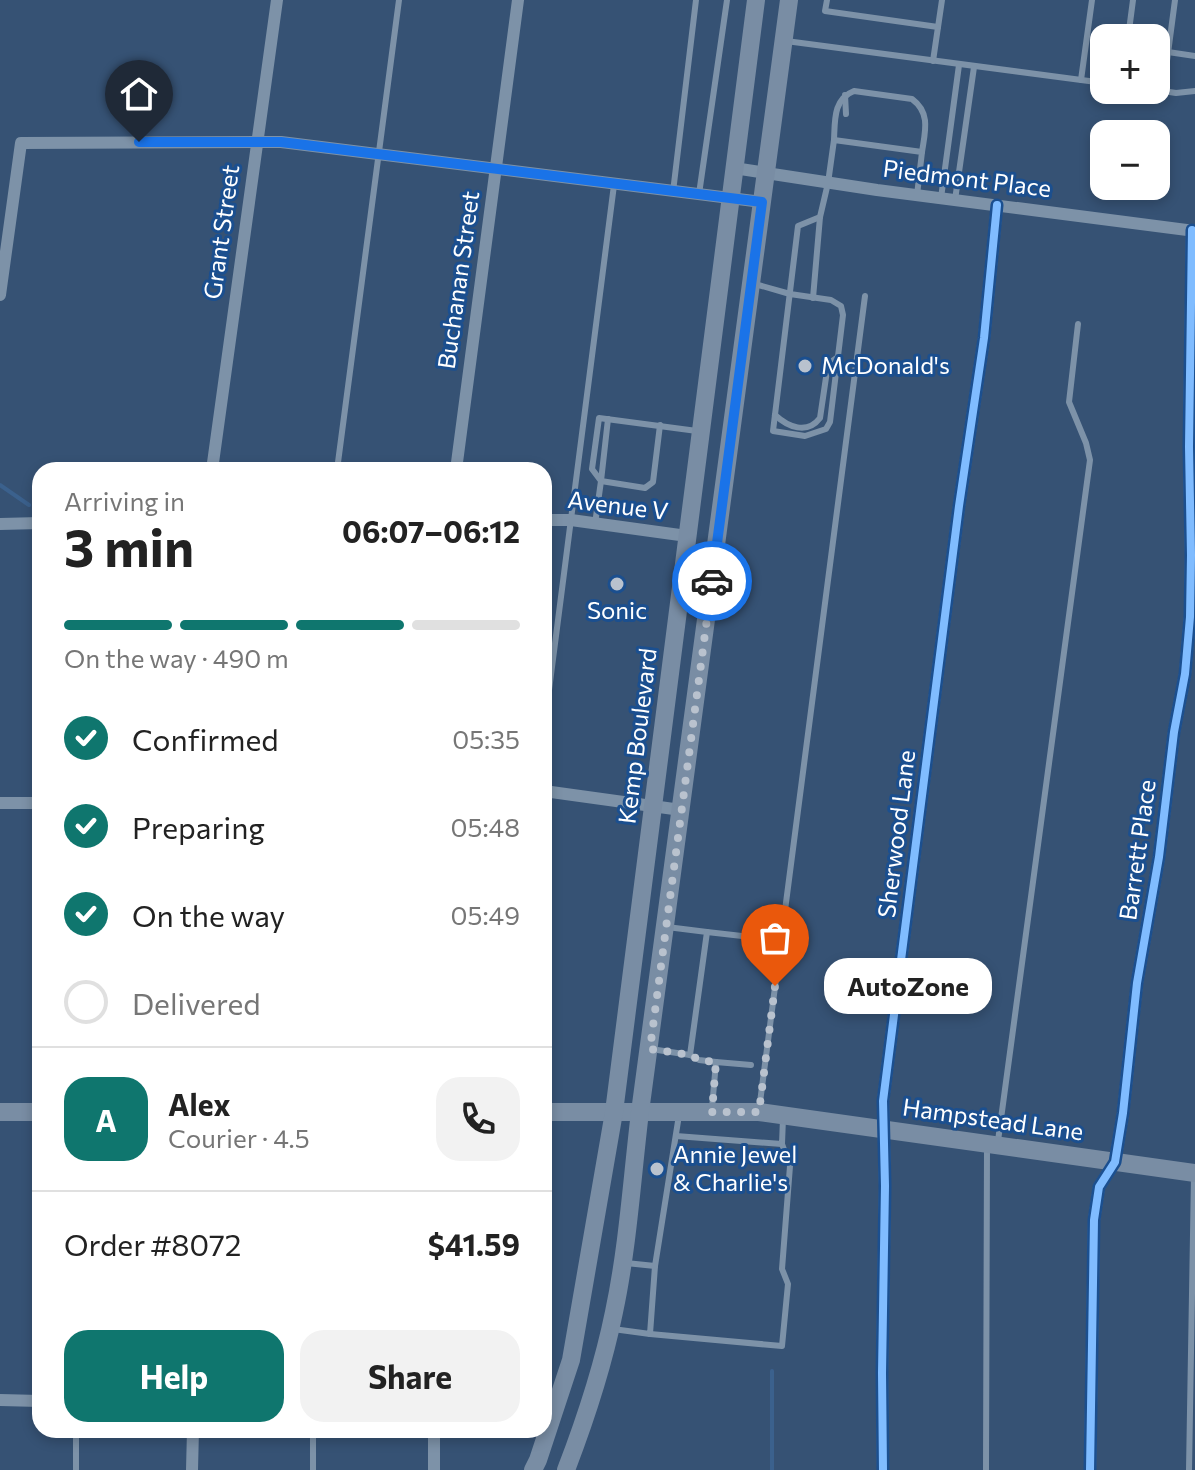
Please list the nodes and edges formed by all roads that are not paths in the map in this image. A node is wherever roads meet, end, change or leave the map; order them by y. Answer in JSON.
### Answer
{"nodes":[{"id":1,"x":277,"y":0,"type":"edge"},
{"id":2,"x":399,"y":0,"type":"edge"},
{"id":3,"x":518,"y":0,"type":"edge"},
{"id":4,"x":696,"y":0,"type":"edge"},
{"id":5,"x":727,"y":0,"type":"edge"},
{"id":6,"x":756,"y":0,"type":"edge"},
{"id":7,"x":789,"y":0,"type":"edge"},
{"id":8,"x":827,"y":0,"type":"edge"},
{"id":9,"x":942,"y":0,"type":"edge"},
{"id":10,"x":1092,"y":0,"type":"edge"},
{"id":11,"x":1133,"y":0,"type":"edge"},
{"id":12,"x":1175,"y":0,"type":"edge"},
{"id":13,"x":1130,"y":24,"type":"edge"},
{"id":14,"x":938,"y":27,"type":"junction"},
{"id":15,"x":1170,"y":37,"type":"edge"},
{"id":16,"x":784,"y":40,"type":"junction"},
{"id":17,"x":1170,"y":52,"type":"edge"},
{"id":18,"x":1195,"y":56,"type":"edge"},
{"id":19,"x":933,"y":61,"type":"junction"},
{"id":20,"x":959,"y":65,"type":"junction"},
{"id":21,"x":974,"y":67,"type":"junction"},
{"id":22,"x":1081,"y":80,"type":"junction"},
{"id":23,"x":1090,"y":81,"type":"edge"},
{"id":24,"x":1195,"y":91,"type":"edge"},
{"id":25,"x":1170,"y":92,"type":"edge"},
{"id":26,"x":845,"y":95,"type":"junction"},
{"id":27,"x":846,"y":114,"type":"dead end"},
{"id":28,"x":845,"y":131,"type":"dead end"},
{"id":29,"x":834,"y":140,"type":"junction"},
{"id":30,"x":257,"y":141,"type":"junction"},
{"id":31,"x":844,"y":142,"type":"junction"},
{"id":32,"x":922,"y":152,"type":"junction"},
{"id":33,"x":379,"y":154,"type":"junction"},
{"id":34,"x":496,"y":168,"type":"junction"},
{"id":35,"x":734,"y":168,"type":"junction"},
{"id":36,"x":766,"y":174,"type":"junction"},
{"id":37,"x":828,"y":183,"type":"junction"},
{"id":38,"x":614,"y":185,"type":"junction"},
{"id":39,"x":673,"y":192,"type":"junction"},
{"id":40,"x":699,"y":195,"type":"junction"},
{"id":41,"x":917,"y":195,"type":"junction"},
{"id":42,"x":941,"y":198,"type":"junction"},
{"id":43,"x":731,"y":199,"type":"junction"},
{"id":44,"x":955,"y":200,"type":"junction"},
{"id":45,"x":762,"y":202,"type":"junction"},
{"id":46,"x":997,"y":205,"type":"junction"},
{"id":47,"x":820,"y":217,"type":"junction"},
{"id":48,"x":1193,"y":231,"type":"edge"},
{"id":49,"x":751,"y":283,"type":"junction"},
{"id":50,"x":790,"y":294,"type":"junction"},
{"id":51,"x":0,"y":295,"type":"edge"},
{"id":52,"x":865,"y":296,"type":"dead end"},
{"id":53,"x":813,"y":298,"type":"junction"},
{"id":54,"x":1078,"y":324,"type":"dead end"},
{"id":55,"x":838,"y":357,"type":"junction"},
{"id":56,"x":775,"y":415,"type":"junction"},
{"id":57,"x":660,"y":425,"type":"junction"},
{"id":58,"x":701,"y":432,"type":"junction"},
{"id":59,"x":213,"y":462,"type":"edge"},
{"id":60,"x":338,"y":462,"type":"edge"},
{"id":61,"x":457,"y":462,"type":"edge"},
{"id":62,"x":601,"y":481,"type":"junction"},
{"id":63,"x":552,"y":520,"type":"edge"},
{"id":64,"x":571,"y":520,"type":"junction"},
{"id":65,"x":32,"y":523,"type":"edge"},
{"id":66,"x":0,"y":524,"type":"edge"},
{"id":67,"x":595,"y":524,"type":"junction"},
{"id":68,"x":687,"y":536,"type":"junction"},
{"id":69,"x":717,"y":541,"type":"junction"},
{"id":70,"x":552,"y":667,"type":"edge"},
{"id":71,"x":552,"y":792,"type":"edge"},
{"id":72,"x":0,"y":803,"type":"edge"},
{"id":73,"x":32,"y":803,"type":"edge"},
{"id":74,"x":653,"y":806,"type":"junction"},
{"id":75,"x":681,"y":810,"type":"junction"},
{"id":76,"x":665,"y":927,"type":"junction"},
{"id":77,"x":707,"y":932,"type":"junction"},
{"id":78,"x":768,"y":939,"type":"dead end"},
{"id":79,"x":650,"y":1049,"type":"junction"},
{"id":80,"x":690,"y":1055,"type":"junction"},
{"id":81,"x":716,"y":1062,"type":"junction"},
{"id":82,"x":751,"y":1065,"type":"dead end"},
{"id":83,"x":0,"y":1112,"type":"edge"},
{"id":84,"x":32,"y":1112,"type":"edge"},
{"id":85,"x":552,"y":1112,"type":"edge"},
{"id":86,"x":614,"y":1112,"type":"junction"},
{"id":87,"x":640,"y":1112,"type":"junction"},
{"id":88,"x":680,"y":1112,"type":"junction"},
{"id":89,"x":712,"y":1112,"type":"junction"},
{"id":90,"x":759,"y":1112,"type":"junction"},
{"id":91,"x":784,"y":1115,"type":"junction"},
{"id":92,"x":884,"y":1129,"type":"junction"},
{"id":93,"x":676,"y":1136,"type":"junction"},
{"id":94,"x":782,"y":1144,"type":"junction"},
{"id":95,"x":992,"y":1144,"type":"junction"},
{"id":96,"x":1115,"y":1162,"type":"junction"},
{"id":97,"x":1194,"y":1173,"type":"edge"},
{"id":98,"x":622,"y":1262,"type":"junction"},
{"id":99,"x":655,"y":1266,"type":"junction"},
{"id":100,"x":610,"y":1329,"type":"junction"},
{"id":101,"x":650,"y":1334,"type":"junction"},
{"id":102,"x":0,"y":1400,"type":"edge"},
{"id":103,"x":32,"y":1401,"type":"edge"},
{"id":104,"x":552,"y":1403,"type":"edge"},
{"id":105,"x":552,"y":1408,"type":"edge"},
{"id":106,"x":587,"y":1414,"type":"junction"},
{"id":107,"x":76,"y":1438,"type":"edge"},
{"id":108,"x":193,"y":1438,"type":"edge"},
{"id":109,"x":313,"y":1438,"type":"edge"},
{"id":110,"x":434,"y":1438,"type":"edge"},
{"id":111,"x":543,"y":1438,"type":"edge"},
{"id":112,"x":76,"y":1470,"type":"edge"},
{"id":113,"x":192,"y":1470,"type":"edge"},
{"id":114,"x":313,"y":1470,"type":"edge"},
{"id":115,"x":434,"y":1470,"type":"edge"},
{"id":116,"x":533,"y":1470,"type":"edge"},
{"id":117,"x":566,"y":1470,"type":"edge"},
{"id":118,"x":883,"y":1470,"type":"edge"},
{"id":119,"x":986,"y":1470,"type":"edge"},
{"id":120,"x":1090,"y":1470,"type":"edge"},
{"id":121,"x":1189,"y":1470,"type":"edge"}],
"edges":[{"from":1,"to":30,"type":"street","name":"Grant Street"},
{"from":2,"to":33,"type":"lane"},
{"from":3,"to":34,"type":"street","name":"Buchanan Street"},
{"from":4,"to":39,"type":"lane"},
{"from":5,"to":40,"type":"lane"},
{"from":6,"to":35,"type":"main road","name":"Kemp Boulevard"},
{"from":7,"to":16,"type":"main road"},
{"from":8,"to":14,"type":"lane"},
{"from":9,"to":14,"type":"lane"},
{"from":10,"to":22,"type":"lane"},
{"from":11,"to":13,"type":"lane"},
{"from":12,"to":15,"type":"lane"},
{"from":14,"to":19,"type":"lane"},
{"from":16,"to":19,"type":"lane"},
{"from":16,"to":36,"type":"main road"},
{"from":17,"to":18,"type":"lane"},
{"from":19,"to":20,"type":"lane"},
{"from":20,"to":21,"type":"lane"},
{"from":20,"to":42,"type":"lane"},
{"from":21,"to":22,"type":"lane"},
{"from":21,"to":44,"type":"lane"},
{"from":22,"to":23,"type":"lane"},
{"from":24,"to":25,"type":"lane"},
{"from":26,"to":27,"type":"lane"},
{"from":26,"to":29,"type":"lane"},
{"from":26,"to":32,"type":"lane"},
{"from":28,"to":31,"type":"lane"},
{"from":29,"to":31,"type":"lane"},
{"from":29,"to":37,"type":"lane"},
{"from":30,"to":33,"type":"street"},
{"from":30,"to":51,"type":"street"},
{"from":30,"to":59,"type":"street","name":"Grant Street"},
{"from":31,"to":32,"type":"lane"},
{"from":32,"to":41,"type":"lane"},
{"from":33,"to":34,"type":"street"},
{"from":33,"to":60,"type":"lane"},
{"from":34,"to":38,"type":"street"},
{"from":34,"to":61,"type":"street","name":"Buchanan Street"},
{"from":35,"to":36,"type":"street","name":"Piedmont Place"},
{"from":35,"to":43,"type":"main road","name":"Kemp Boulevard"},
{"from":36,"to":37,"type":"street","name":"Piedmont Place"},
{"from":36,"to":45,"type":"main road"},
{"from":37,"to":41,"type":"street","name":"Piedmont Place"},
{"from":37,"to":47,"type":"lane"},
{"from":38,"to":39,"type":"street"},
{"from":38,"to":64,"type":"lane"},
{"from":39,"to":40,"type":"street"},
{"from":40,"to":43,"type":"street"},
{"from":41,"to":42,"type":"street","name":"Piedmont Place"},
{"from":42,"to":44,"type":"street","name":"Piedmont Place"},
{"from":43,"to":45,"type":"street"},
{"from":43,"to":58,"type":"main road","name":"Kemp Boulevard"},
{"from":44,"to":46,"type":"street","name":"Piedmont Place"},
{"from":45,"to":49,"type":"main road"},
{"from":46,"to":48,"type":"street","name":"Piedmont Place"},
{"from":46,"to":92,"type":"street","name":"Sherwood Lane"},
{"from":47,"to":50,"type":"lane"},
{"from":47,"to":53,"type":"lane"},
{"from":48,"to":96,"type":"street","name":"Barrett Place"},
{"from":49,"to":50,"type":"lane"},
{"from":49,"to":69,"type":"main road"},
{"from":50,"to":53,"type":"lane"},
{"from":50,"to":56,"type":"lane"},
{"from":52,"to":90,"type":"lane"},
{"from":53,"to":55,"type":"lane"},
{"from":54,"to":95,"type":"lane"},
{"from":55,"to":56,"type":"lane"},
{"from":55,"to":56,"type":"lane"},
{"from":57,"to":58,"type":"lane"},
{"from":57,"to":62,"type":"lane"},
{"from":57,"to":62,"type":"lane"},
{"from":58,"to":68,"type":"main road","name":"Kemp Boulevard"},
{"from":62,"to":67,"type":"lane"},
{"from":63,"to":64,"type":"street","name":"Avenue V"},
{"from":64,"to":67,"type":"street","name":"Avenue V"},
{"from":64,"to":70,"type":"lane"},
{"from":65,"to":66,"type":"street"},
{"from":67,"to":68,"type":"street","name":"Avenue V"},
{"from":68,"to":69,"type":"main road"},
{"from":68,"to":74,"type":"main road","name":"Kemp Boulevard"},
{"from":69,"to":75,"type":"main road"},
{"from":71,"to":74,"type":"street"},
{"from":72,"to":73,"type":"street"},
{"from":74,"to":75,"type":"street"},
{"from":74,"to":86,"type":"main road","name":"Kemp Boulevard"},
{"from":75,"to":76,"type":"main road"},
{"from":76,"to":77,"type":"lane"},
{"from":76,"to":79,"type":"main road"},
{"from":77,"to":78,"type":"lane"},
{"from":77,"to":80,"type":"lane"},
{"from":79,"to":80,"type":"lane"},
{"from":79,"to":87,"type":"main road"},
{"from":80,"to":81,"type":"lane"},
{"from":81,"to":82,"type":"lane"},
{"from":81,"to":89,"type":"lane"},
{"from":83,"to":84,"type":"main road"},
{"from":85,"to":86,"type":"main road","name":"Hampstead Lane"},
{"from":86,"to":87,"type":"main road","name":"Hampstead Lane"},
{"from":86,"to":104,"type":"main road","name":"Kemp Boulevard"},
{"from":87,"to":88,"type":"main road","name":"Hampstead Lane"},
{"from":87,"to":98,"type":"main road"},
{"from":88,"to":89,"type":"main road","name":"Hampstead Lane"},
{"from":88,"to":93,"type":"lane"},
{"from":89,"to":90,"type":"main road","name":"Hampstead Lane"},
{"from":90,"to":91,"type":"main road","name":"Hampstead Lane"},
{"from":91,"to":92,"type":"main road","name":"Hampstead Lane"},
{"from":91,"to":94,"type":"lane"},
{"from":92,"to":95,"type":"main road","name":"Hampstead Lane"},
{"from":92,"to":118,"type":"street","name":"Sherwood Lane"},
{"from":93,"to":94,"type":"lane"},
{"from":93,"to":99,"type":"lane"},
{"from":94,"to":101,"type":"lane"},
{"from":95,"to":96,"type":"main road","name":"Hampstead Lane"},
{"from":95,"to":119,"type":"lane"},
{"from":96,"to":97,"type":"main road","name":"Hampstead Lane"},
{"from":96,"to":120,"type":"street","name":"Barrett Place"},
{"from":97,"to":121,"type":"lane"},
{"from":98,"to":99,"type":"lane"},
{"from":98,"to":100,"type":"main road"},
{"from":99,"to":101,"type":"lane"},
{"from":100,"to":101,"type":"lane"},
{"from":100,"to":106,"type":"main road"},
{"from":102,"to":103,"type":"street"},
{"from":105,"to":106,"type":"main road"},
{"from":106,"to":117,"type":"main road"},
{"from":107,"to":112,"type":"lane"},
{"from":108,"to":113,"type":"street"},
{"from":109,"to":114,"type":"lane"},
{"from":110,"to":115,"type":"street"},
{"from":111,"to":116,"type":"main road","name":"Kemp Boulevard"}]}
